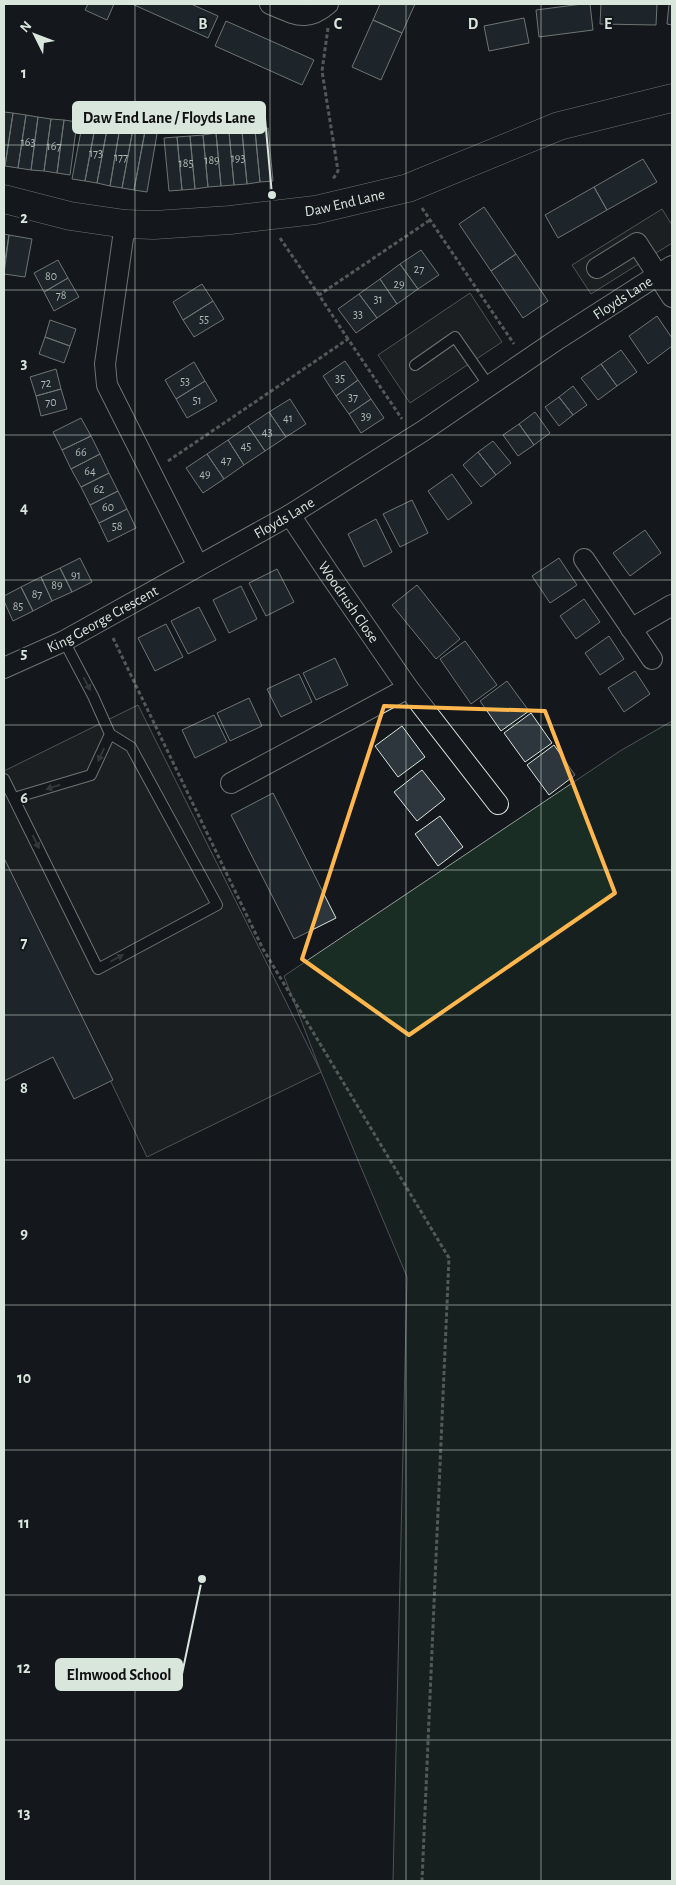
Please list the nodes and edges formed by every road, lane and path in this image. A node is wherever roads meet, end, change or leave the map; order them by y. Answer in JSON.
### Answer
{"nodes":[{"id":1,"x":270,"y":4,"type":"edge"},
{"id":2,"x":329,"y":13,"type":"edge"},
{"id":3,"x":672,"y":98,"type":"edge"},
{"id":4,"x":408,"y":188,"type":"junction"},
{"id":5,"x":4,"y":199,"type":"edge"},
{"id":6,"x":315,"y":210,"type":"junction"},
{"id":7,"x":264,"y":216,"type":"junction"},
{"id":8,"x":430,"y":220,"type":"junction"},
{"id":9,"x":125,"y":224,"type":"junction"},
{"id":10,"x":597,"y":268,"type":"dead end"},
{"id":11,"x":665,"y":271,"type":"edge"},
{"id":12,"x":319,"y":296,"type":"junction"},
{"id":13,"x":672,"y":296,"type":"edge"},
{"id":14,"x":348,"y":339,"type":"junction"},
{"id":15,"x":525,"y":361,"type":"junction"},
{"id":16,"x":415,"y":365,"type":"dead end"},
{"id":17,"x":489,"y":386,"type":"junction"},
{"id":18,"x":414,"y":436,"type":"junction"},
{"id":19,"x":151,"y":472,"type":"junction"},
{"id":20,"x":290,"y":514,"type":"junction"},
{"id":21,"x":584,"y":559,"type":"dead end"},
{"id":22,"x":198,"y":566,"type":"junction"},
{"id":23,"x":672,"y":605,"type":"edge"},
{"id":24,"x":104,"y":619,"type":"junction"},
{"id":25,"x":631,"y":629,"type":"junction"},
{"id":26,"x":64,"y":641,"type":"junction"},
{"id":27,"x":652,"y":659,"type":"dead end"},
{"id":28,"x":4,"y":668,"type":"edge"},
{"id":29,"x":408,"y":688,"type":"junction"},
{"id":30,"x":110,"y":734,"type":"junction"},
{"id":31,"x":4,"y":779,"type":"edge"},
{"id":32,"x":231,"y":783,"type":"dead end"},
{"id":33,"x":14,"y":798,"type":"junction"},
{"id":34,"x":498,"y":804,"type":"dead end"},
{"id":35,"x":422,"y":1881,"type":"edge"}],
"edges":[{"from":1,"to":2,"type":"street"},
{"from":2,"to":6,"type":"path"},
{"from":3,"to":4,"type":"main road","name":"Daw End Lane"},
{"from":4,"to":6,"type":"main road","name":"Daw End Lane"},
{"from":4,"to":8,"type":"path"},
{"from":5,"to":9,"type":"main road","name":"Daw End Lane"},
{"from":6,"to":7,"type":"main road","name":"Daw End Lane"},
{"from":7,"to":9,"type":"main road","name":"Daw End Lane"},
{"from":7,"to":12,"type":"path"},
{"from":8,"to":12,"type":"path"},
{"from":8,"to":15,"type":"path"},
{"from":9,"to":19,"type":"street"},
{"from":10,"to":11,"type":"street"},
{"from":11,"to":13,"type":"street"},
{"from":11,"to":15,"type":"street","name":"Floyds Lane"},
{"from":12,"to":14,"type":"path"},
{"from":14,"to":18,"type":"path"},
{"from":14,"to":19,"type":"path"},
{"from":15,"to":17,"type":"street","name":"Floyds Lane"},
{"from":16,"to":17,"type":"lane"},
{"from":17,"to":18,"type":"street","name":"Floyds Lane"},
{"from":18,"to":20,"type":"street","name":"Floyds Lane"},
{"from":19,"to":22,"type":"street"},
{"from":20,"to":22,"type":"street","name":"Floyds Lane"},
{"from":20,"to":29,"type":"street","name":"Woodrush Close"},
{"from":21,"to":25,"type":"street"},
{"from":22,"to":24,"type":"street","name":"King George Crescent"},
{"from":23,"to":25,"type":"street"},
{"from":24,"to":26,"type":"street","name":"King George Crescent"},
{"from":24,"to":35,"type":"path"},
{"from":25,"to":27,"type":"street"},
{"from":26,"to":28,"type":"street","name":"King George Crescent"},
{"from":26,"to":30,"type":"lane","one_way":true},
{"from":29,"to":32,"type":"street"},
{"from":29,"to":34,"type":"street","name":"Woodrush Close"},
{"from":30,"to":33,"type":"lane","one_way":true},
{"from":33,"to":30,"type":"lane","one_way":true},
{"from":31,"to":33,"type":"lane"}]}
